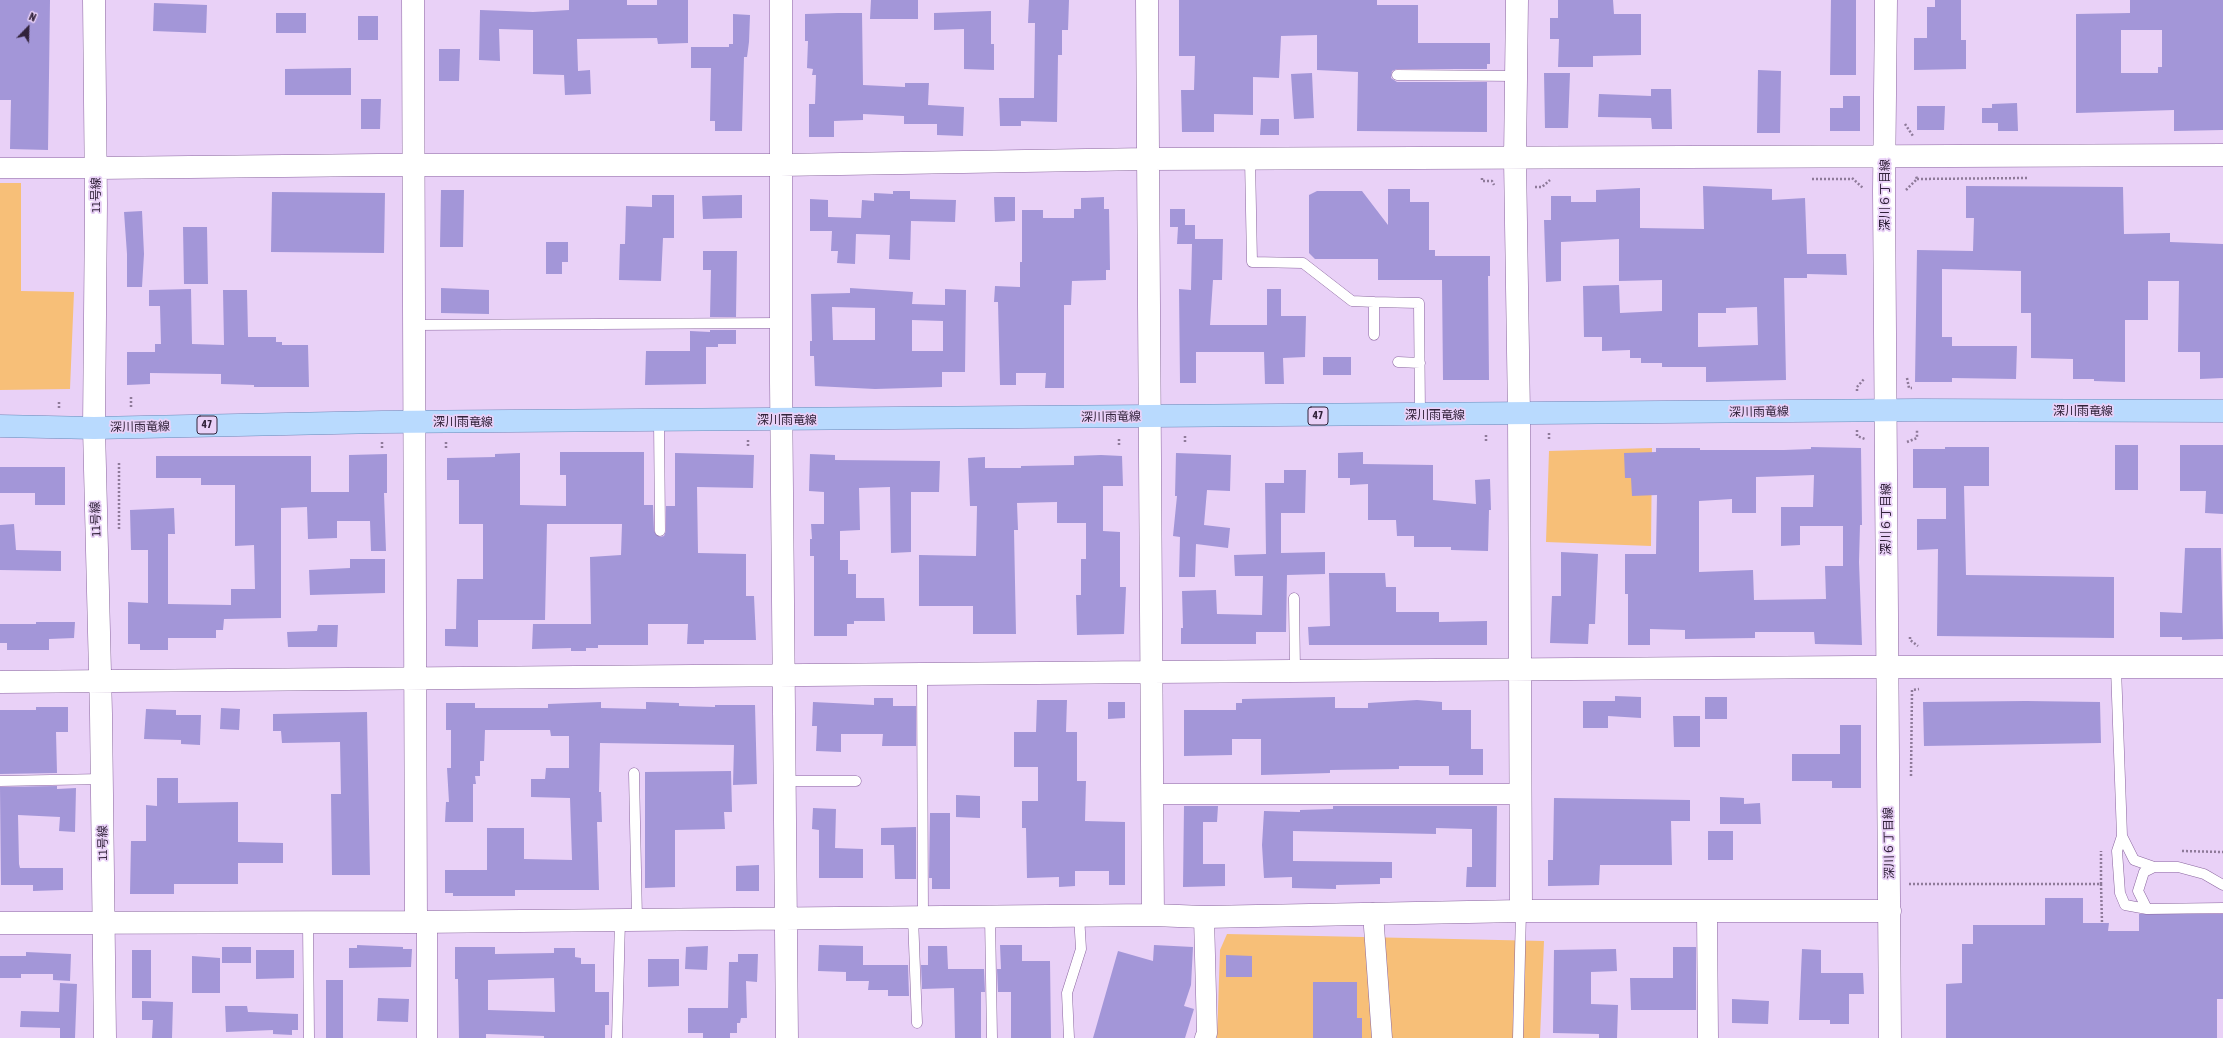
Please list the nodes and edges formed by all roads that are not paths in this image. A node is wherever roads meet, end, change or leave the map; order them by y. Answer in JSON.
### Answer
{"nodes":[{"id":1,"x":94,"y":0,"type":"edge"},
{"id":2,"x":413,"y":0,"type":"edge"},
{"id":3,"x":781,"y":0,"type":"edge"},
{"id":4,"x":1147,"y":0,"type":"edge"},
{"id":5,"x":1517,"y":0,"type":"edge"},
{"id":6,"x":1886,"y":0,"type":"edge"},
{"id":7,"x":1397,"y":75,"type":"dead end"},
{"id":8,"x":1516,"y":76,"type":"junction"},
{"id":9,"x":2223,"y":155,"type":"edge"},
{"id":10,"x":1885,"y":157,"type":"junction"},
{"id":11,"x":1147,"y":159,"type":"junction"},
{"id":12,"x":1250,"y":159,"type":"junction"},
{"id":13,"x":1515,"y":159,"type":"junction"},
{"id":14,"x":414,"y":165,"type":"junction"},
{"id":15,"x":780,"y":165,"type":"junction"},
{"id":16,"x":0,"y":168,"type":"edge"},
{"id":17,"x":96,"y":168,"type":"junction"},
{"id":18,"x":1374,"y":302,"type":"junction"},
{"id":19,"x":781,"y":323,"type":"junction"},
{"id":20,"x":414,"y":325,"type":"junction"},
{"id":21,"x":1374,"y":335,"type":"dead end"},
{"id":22,"x":1398,"y":362,"type":"dead end"},
{"id":23,"x":1420,"y":363,"type":"junction"},
{"id":24,"x":1885,"y":411,"type":"junction"},
{"id":25,"x":2223,"y":411,"type":"edge"},
{"id":26,"x":1420,"y":415,"type":"junction"},
{"id":27,"x":1519,"y":415,"type":"junction"},
{"id":28,"x":1150,"y":416,"type":"junction"},
{"id":29,"x":659,"y":420,"type":"junction"},
{"id":30,"x":782,"y":420,"type":"junction"},
{"id":31,"x":414,"y":422,"type":"junction"},
{"id":32,"x":0,"y":426,"type":"edge"},
{"id":33,"x":94,"y":428,"type":"junction"},
{"id":34,"x":660,"y":531,"type":"dead end"},
{"id":35,"x":1294,"y":598,"type":"dead end"},
{"id":36,"x":1887,"y":667,"type":"junction"},
{"id":37,"x":2116,"y":668,"type":"junction"},
{"id":38,"x":2223,"y":668,"type":"edge"},
{"id":39,"x":1520,"y":671,"type":"junction"},
{"id":40,"x":1152,"y":672,"type":"junction"},
{"id":41,"x":1295,"y":672,"type":"junction"},
{"id":42,"x":922,"y":675,"type":"junction"},
{"id":43,"x":784,"y":676,"type":"junction"},
{"id":44,"x":416,"y":679,"type":"junction"},
{"id":45,"x":0,"y":682,"type":"edge"},
{"id":46,"x":100,"y":682,"type":"junction"},
{"id":47,"x":634,"y":773,"type":"dead end"},
{"id":48,"x":102,"y":779,"type":"junction"},
{"id":49,"x":0,"y":781,"type":"edge"},
{"id":50,"x":784,"y":781,"type":"junction"},
{"id":51,"x":856,"y":781,"type":"dead end"},
{"id":52,"x":1152,"y":794,"type":"junction"},
{"id":53,"x":1521,"y":794,"type":"junction"},
{"id":54,"x":2122,"y":836,"type":"junction"},
{"id":55,"x":2154,"y":867,"type":"junction"},
{"id":56,"x":2223,"y":885,"type":"edge"},
{"id":57,"x":2223,"y":908,"type":"edge"},
{"id":58,"x":2147,"y":909,"type":"junction"},
{"id":59,"x":1521,"y":911,"type":"junction"},
{"id":60,"x":1890,"y":911,"type":"junction"},
{"id":61,"x":1707,"y":912,"type":"junction"},
{"id":62,"x":1373,"y":913,"type":"junction"},
{"id":63,"x":1079,"y":915,"type":"junction"},
{"id":64,"x":1153,"y":915,"type":"junction"},
{"id":65,"x":990,"y":916,"type":"junction"},
{"id":66,"x":918,"y":917,"type":"junction"},
{"id":67,"x":1204,"y":917,"type":"junction"},
{"id":68,"x":786,"y":918,"type":"junction"},
{"id":69,"x":629,"y":920,"type":"junction"},
{"id":70,"x":308,"y":922,"type":"junction"},
{"id":71,"x":422,"y":922,"type":"junction"},
{"id":72,"x":0,"y":923,"type":"edge"},
{"id":73,"x":104,"y":923,"type":"junction"},
{"id":74,"x":917,"y":1022,"type":"dead end"},
{"id":75,"x":105,"y":1038,"type":"edge"},
{"id":76,"x":309,"y":1038,"type":"edge"},
{"id":77,"x":427,"y":1038,"type":"edge"},
{"id":78,"x":617,"y":1038,"type":"edge"},
{"id":79,"x":787,"y":1038,"type":"edge"},
{"id":80,"x":992,"y":1038,"type":"edge"},
{"id":81,"x":1069,"y":1038,"type":"edge"},
{"id":82,"x":1205,"y":1038,"type":"edge"},
{"id":83,"x":1382,"y":1038,"type":"edge"},
{"id":84,"x":1518,"y":1038,"type":"edge"},
{"id":85,"x":1708,"y":1038,"type":"edge"},
{"id":86,"x":1890,"y":1038,"type":"edge"}],
"edges":[{"from":1,"to":17,"type":"street","name":"11号線"},
{"from":2,"to":14,"type":"street"},
{"from":3,"to":15,"type":"street"},
{"from":4,"to":11,"type":"street"},
{"from":5,"to":8,"type":"street"},
{"from":6,"to":10,"type":"street","name":"深川６丁目線"},
{"from":7,"to":8,"type":"lane"},
{"from":8,"to":13,"type":"street"},
{"from":9,"to":10,"type":"street"},
{"from":10,"to":13,"type":"street"},
{"from":10,"to":24,"type":"street","name":"深川６丁目線"},
{"from":11,"to":12,"type":"street"},
{"from":11,"to":15,"type":"street"},
{"from":11,"to":28,"type":"street"},
{"from":12,"to":13,"type":"street"},
{"from":12,"to":18,"type":"lane"},
{"from":13,"to":27,"type":"street"},
{"from":14,"to":15,"type":"street"},
{"from":14,"to":17,"type":"street"},
{"from":14,"to":20,"type":"street"},
{"from":15,"to":19,"type":"street"},
{"from":16,"to":17,"type":"street"},
{"from":17,"to":33,"type":"street","name":"11号線"},
{"from":18,"to":21,"type":"lane"},
{"from":18,"to":23,"type":"lane"},
{"from":19,"to":20,"type":"lane"},
{"from":19,"to":30,"type":"street"},
{"from":20,"to":31,"type":"street"},
{"from":22,"to":23,"type":"lane"},
{"from":23,"to":26,"type":"lane"},
{"from":24,"to":25,"type":"main road","name":"深川雨竜線","number":"47"},
{"from":24,"to":27,"type":"main road","name":"深川雨竜線","number":"47"},
{"from":24,"to":36,"type":"street","name":"深川６丁目線"},
{"from":26,"to":27,"type":"main road","name":"深川雨竜線","number":"47"},
{"from":26,"to":28,"type":"main road","name":"深川雨竜線","number":"47"},
{"from":27,"to":39,"type":"street"},
{"from":28,"to":30,"type":"main road","name":"深川雨竜線","number":"47"},
{"from":28,"to":40,"type":"street"},
{"from":29,"to":30,"type":"main road","name":"深川雨竜線","number":"47"},
{"from":29,"to":31,"type":"main road","name":"深川雨竜線","number":"47"},
{"from":29,"to":34,"type":"lane"},
{"from":30,"to":43,"type":"street"},
{"from":31,"to":33,"type":"main road","name":"深川雨竜線","number":"47"},
{"from":31,"to":44,"type":"street"},
{"from":32,"to":33,"type":"main road","name":"深川雨竜線","number":"47"},
{"from":33,"to":46,"type":"street","name":"11号線"},
{"from":35,"to":41,"type":"lane"},
{"from":36,"to":37,"type":"street"},
{"from":36,"to":39,"type":"street"},
{"from":36,"to":60,"type":"street","name":"深川６丁目線"},
{"from":37,"to":38,"type":"street"},
{"from":37,"to":54,"type":"lane"},
{"from":39,"to":41,"type":"street"},
{"from":39,"to":53,"type":"street"},
{"from":40,"to":41,"type":"street"},
{"from":40,"to":42,"type":"street"},
{"from":40,"to":52,"type":"street"},
{"from":42,"to":43,"type":"street"},
{"from":42,"to":66,"type":"lane"},
{"from":43,"to":44,"type":"street"},
{"from":43,"to":50,"type":"street"},
{"from":44,"to":46,"type":"street"},
{"from":44,"to":71,"type":"street"},
{"from":45,"to":46,"type":"street"},
{"from":46,"to":48,"type":"street","name":"11号線"},
{"from":47,"to":69,"type":"lane"},
{"from":48,"to":49,"type":"lane"},
{"from":48,"to":73,"type":"street","name":"11号線"},
{"from":50,"to":51,"type":"lane"},
{"from":50,"to":68,"type":"street"},
{"from":52,"to":53,"type":"street"},
{"from":52,"to":64,"type":"street"},
{"from":53,"to":59,"type":"street"},
{"from":54,"to":55,"type":"lane"},
{"from":54,"to":58,"type":"lane"},
{"from":55,"to":56,"type":"lane"},
{"from":55,"to":58,"type":"lane"},
{"from":57,"to":58,"type":"lane"},
{"from":59,"to":61,"type":"street"},
{"from":59,"to":62,"type":"street"},
{"from":59,"to":84,"type":"lane"},
{"from":60,"to":61,"type":"street"},
{"from":60,"to":86,"type":"street","name":"深川６丁目線"},
{"from":61,"to":85,"type":"street"},
{"from":62,"to":67,"type":"street"},
{"from":62,"to":83,"type":"street"},
{"from":63,"to":64,"type":"street"},
{"from":63,"to":65,"type":"street"},
{"from":63,"to":81,"type":"lane"},
{"from":64,"to":67,"type":"street"},
{"from":65,"to":66,"type":"street"},
{"from":65,"to":80,"type":"lane"},
{"from":66,"to":68,"type":"street"},
{"from":66,"to":74,"type":"lane"},
{"from":67,"to":82,"type":"street"},
{"from":68,"to":69,"type":"street"},
{"from":68,"to":79,"type":"street"},
{"from":69,"to":71,"type":"street"},
{"from":69,"to":78,"type":"lane"},
{"from":70,"to":71,"type":"street"},
{"from":70,"to":73,"type":"street"},
{"from":70,"to":76,"type":"lane"},
{"from":71,"to":77,"type":"street"},
{"from":72,"to":73,"type":"street"},
{"from":73,"to":75,"type":"street","name":"11号線"}]}
